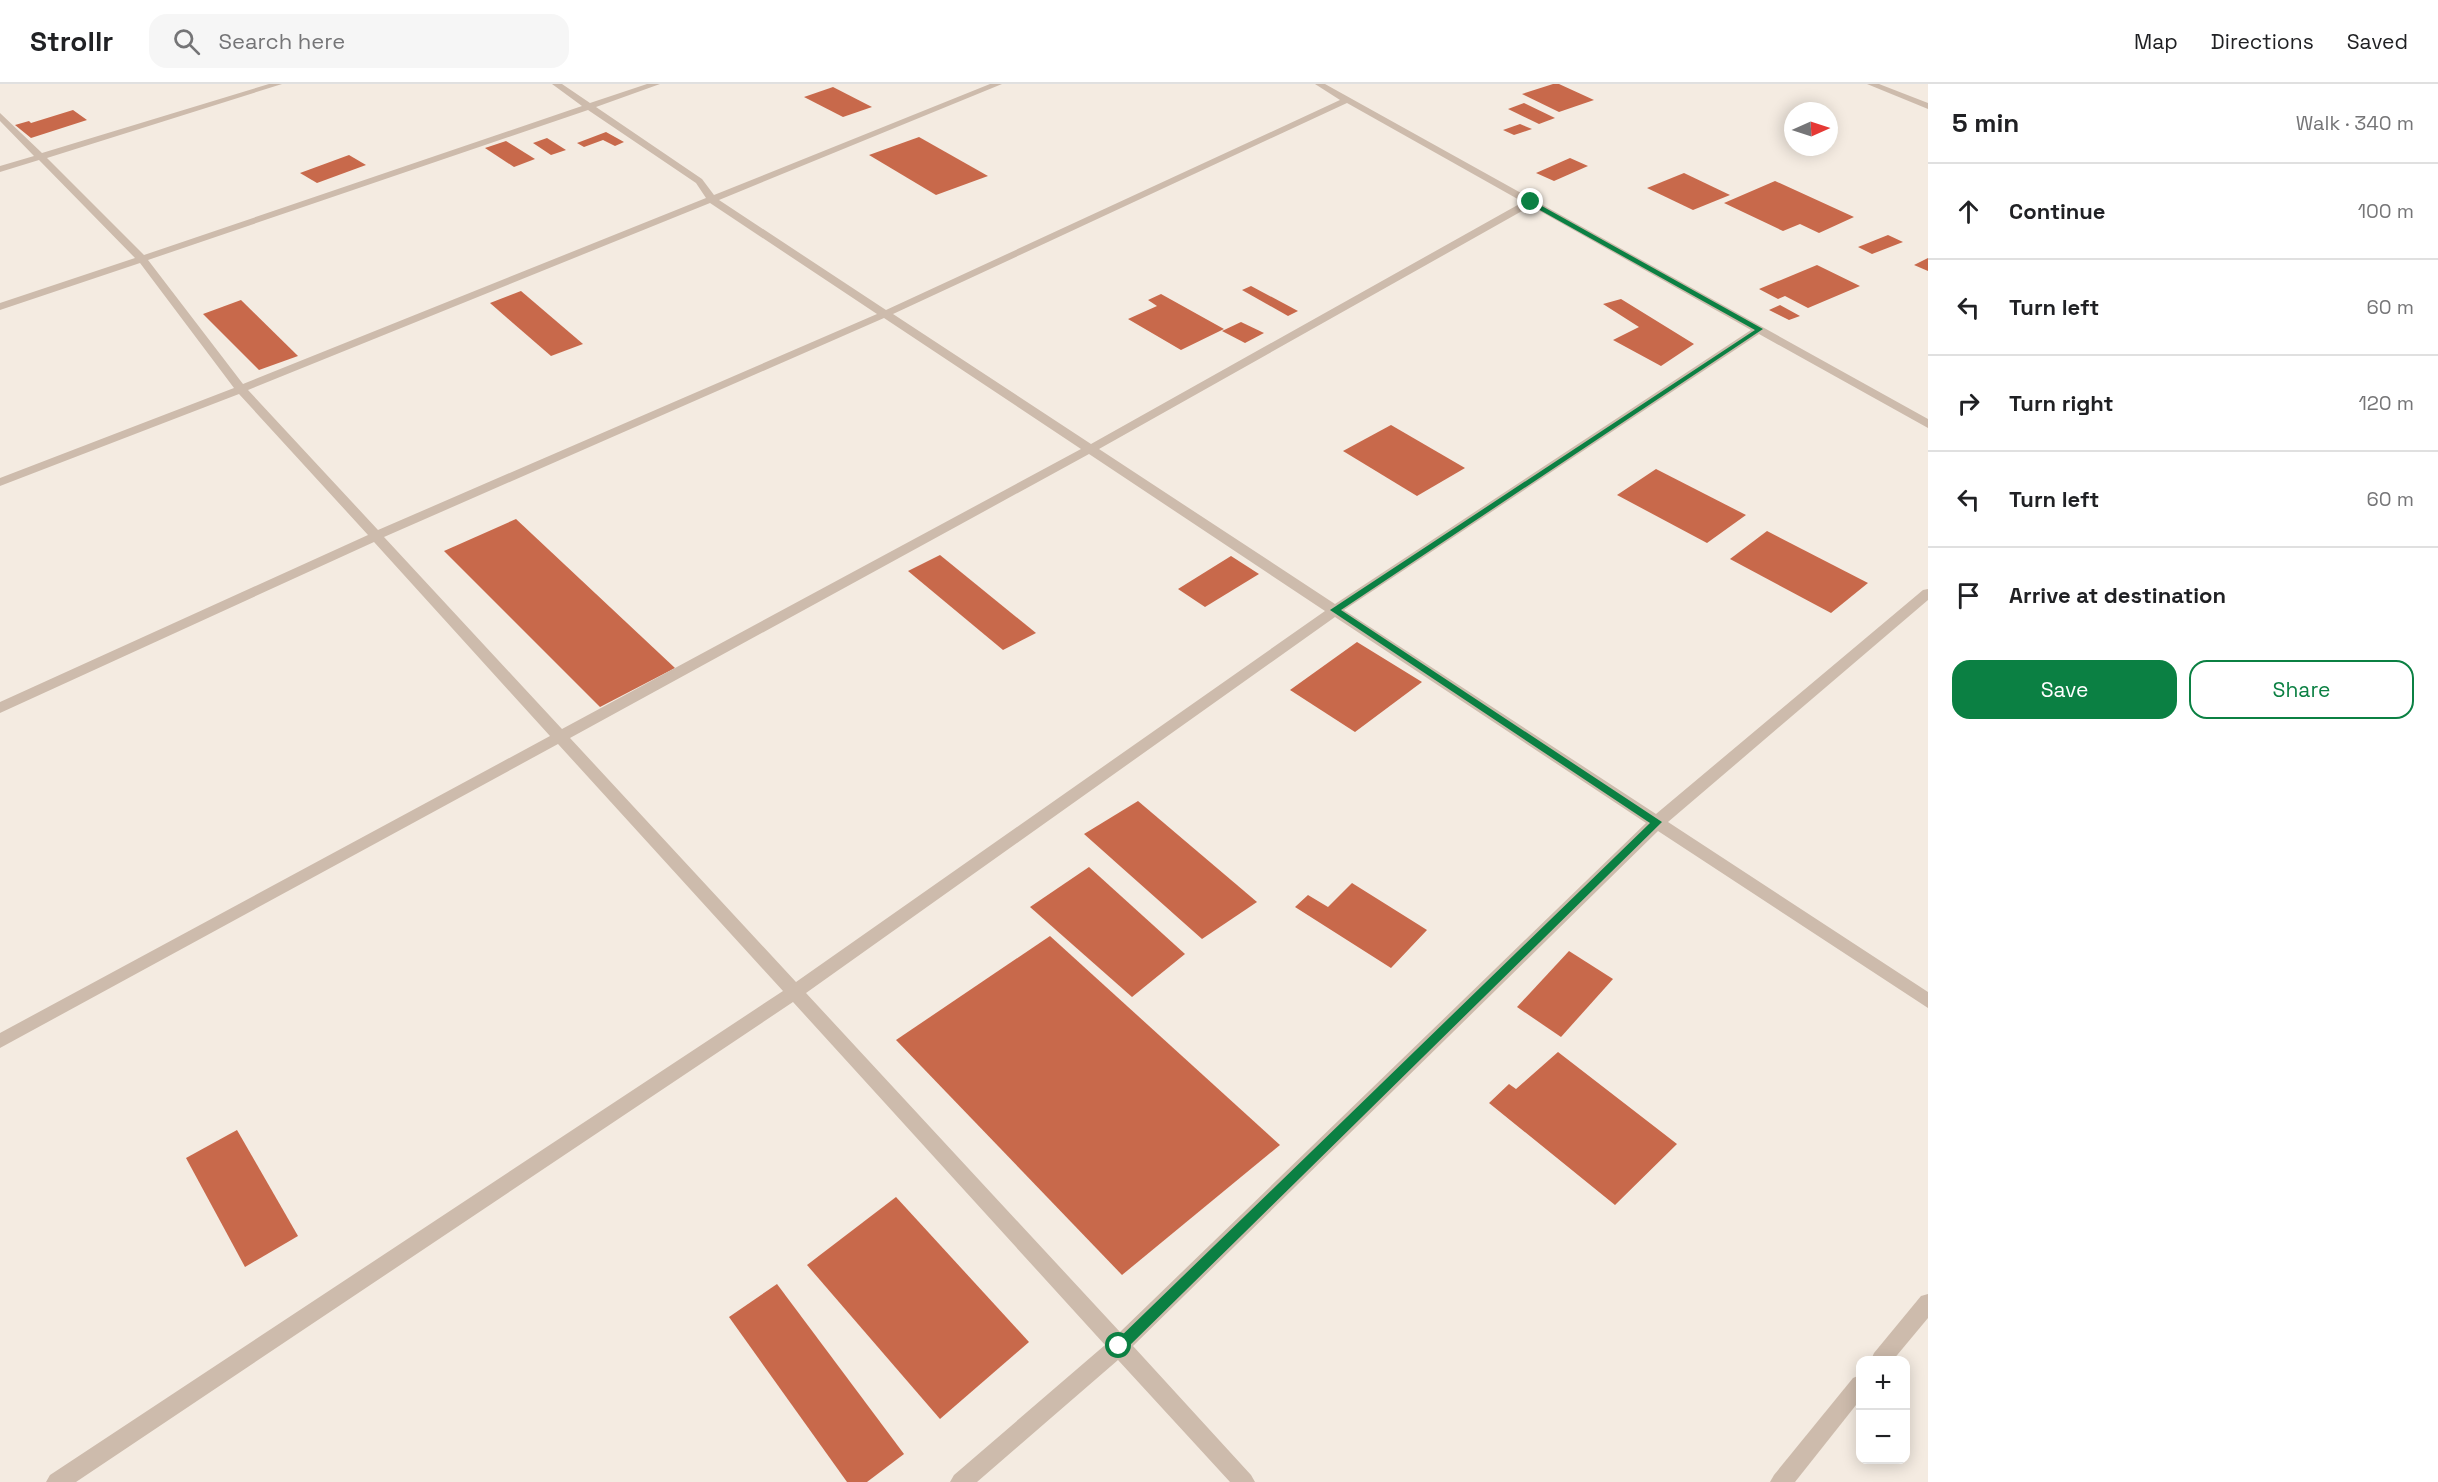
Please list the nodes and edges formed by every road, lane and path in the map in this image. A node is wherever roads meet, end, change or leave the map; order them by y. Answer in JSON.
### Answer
{"nodes":[{"id":1,"x":278,"y":84,"type":"edge"},
{"id":2,"x":556,"y":84,"type":"edge"},
{"id":3,"x":656,"y":84,"type":"edge"},
{"id":4,"x":998,"y":84,"type":"edge"},
{"id":5,"x":1318,"y":84,"type":"edge"},
{"id":6,"x":1871,"y":84,"type":"edge"},
{"id":7,"x":1347,"y":100,"type":"junction"},
{"id":8,"x":1928,"y":106,"type":"edge"},
{"id":9,"x":592,"y":107,"type":"junction"},
{"id":10,"x":0,"y":116,"type":"edge"},
{"id":11,"x":40,"y":157,"type":"junction"},
{"id":12,"x":0,"y":169,"type":"edge"},
{"id":13,"x":712,"y":200,"type":"junction"},
{"id":14,"x":1531,"y":202,"type":"junction"},
{"id":15,"x":143,"y":260,"type":"junction"},
{"id":16,"x":0,"y":307,"type":"edge"},
{"id":17,"x":885,"y":314,"type":"junction"},
{"id":18,"x":1760,"y":329,"type":"junction"},
{"id":19,"x":241,"y":389,"type":"junction"},
{"id":20,"x":1928,"y":424,"type":"edge"},
{"id":21,"x":1090,"y":449,"type":"junction"},
{"id":22,"x":0,"y":482,"type":"edge"},
{"id":23,"x":376,"y":536,"type":"junction"},
{"id":24,"x":1928,"y":593,"type":"edge"},
{"id":25,"x":1335,"y":610,"type":"junction"},
{"id":26,"x":0,"y":708,"type":"edge"},
{"id":27,"x":560,"y":737,"type":"junction"},
{"id":28,"x":1657,"y":822,"type":"junction"},
{"id":29,"x":794,"y":992,"type":"junction"},
{"id":30,"x":1928,"y":1001,"type":"edge"},
{"id":31,"x":0,"y":1041,"type":"edge"},
{"id":32,"x":1928,"y":1303,"type":"edge"},
{"id":33,"x":1119,"y":1346,"type":"junction"},
{"id":34,"x":1884,"y":1356,"type":"edge"},
{"id":35,"x":1856,"y":1390,"type":"edge"},
{"id":36,"x":57,"y":1482,"type":"edge"},
{"id":37,"x":961,"y":1482,"type":"edge"},
{"id":38,"x":1244,"y":1482,"type":"edge"},
{"id":39,"x":1780,"y":1482,"type":"edge"}],
"edges":[{"from":1,"to":11,"type":"street"},
{"from":2,"to":9,"type":"street"},
{"from":3,"to":9,"type":"street"},
{"from":4,"to":13,"type":"street"},
{"from":5,"to":7,"type":"street"},
{"from":6,"to":8,"type":"street"},
{"from":7,"to":14,"type":"street"},
{"from":7,"to":17,"type":"street"},
{"from":9,"to":13,"type":"street"},
{"from":9,"to":15,"type":"street"},
{"from":10,"to":11,"type":"street"},
{"from":11,"to":12,"type":"street"},
{"from":11,"to":15,"type":"street"},
{"from":13,"to":17,"type":"street"},
{"from":13,"to":19,"type":"street"},
{"from":14,"to":18,"type":"street"},
{"from":14,"to":21,"type":"street"},
{"from":15,"to":16,"type":"street"},
{"from":15,"to":19,"type":"street"},
{"from":17,"to":21,"type":"street"},
{"from":17,"to":23,"type":"street"},
{"from":18,"to":20,"type":"street"},
{"from":18,"to":25,"type":"street"},
{"from":19,"to":22,"type":"street"},
{"from":19,"to":23,"type":"street"},
{"from":21,"to":25,"type":"street"},
{"from":21,"to":27,"type":"street"},
{"from":23,"to":26,"type":"street"},
{"from":23,"to":27,"type":"street"},
{"from":24,"to":28,"type":"street"},
{"from":25,"to":28,"type":"street"},
{"from":25,"to":29,"type":"street"},
{"from":27,"to":29,"type":"street"},
{"from":27,"to":31,"type":"street"},
{"from":28,"to":30,"type":"street"},
{"from":28,"to":33,"type":"street"},
{"from":29,"to":33,"type":"street"},
{"from":29,"to":36,"type":"street"},
{"from":32,"to":34,"type":"street"},
{"from":33,"to":37,"type":"street"},
{"from":33,"to":38,"type":"street"},
{"from":35,"to":39,"type":"street"}]}
